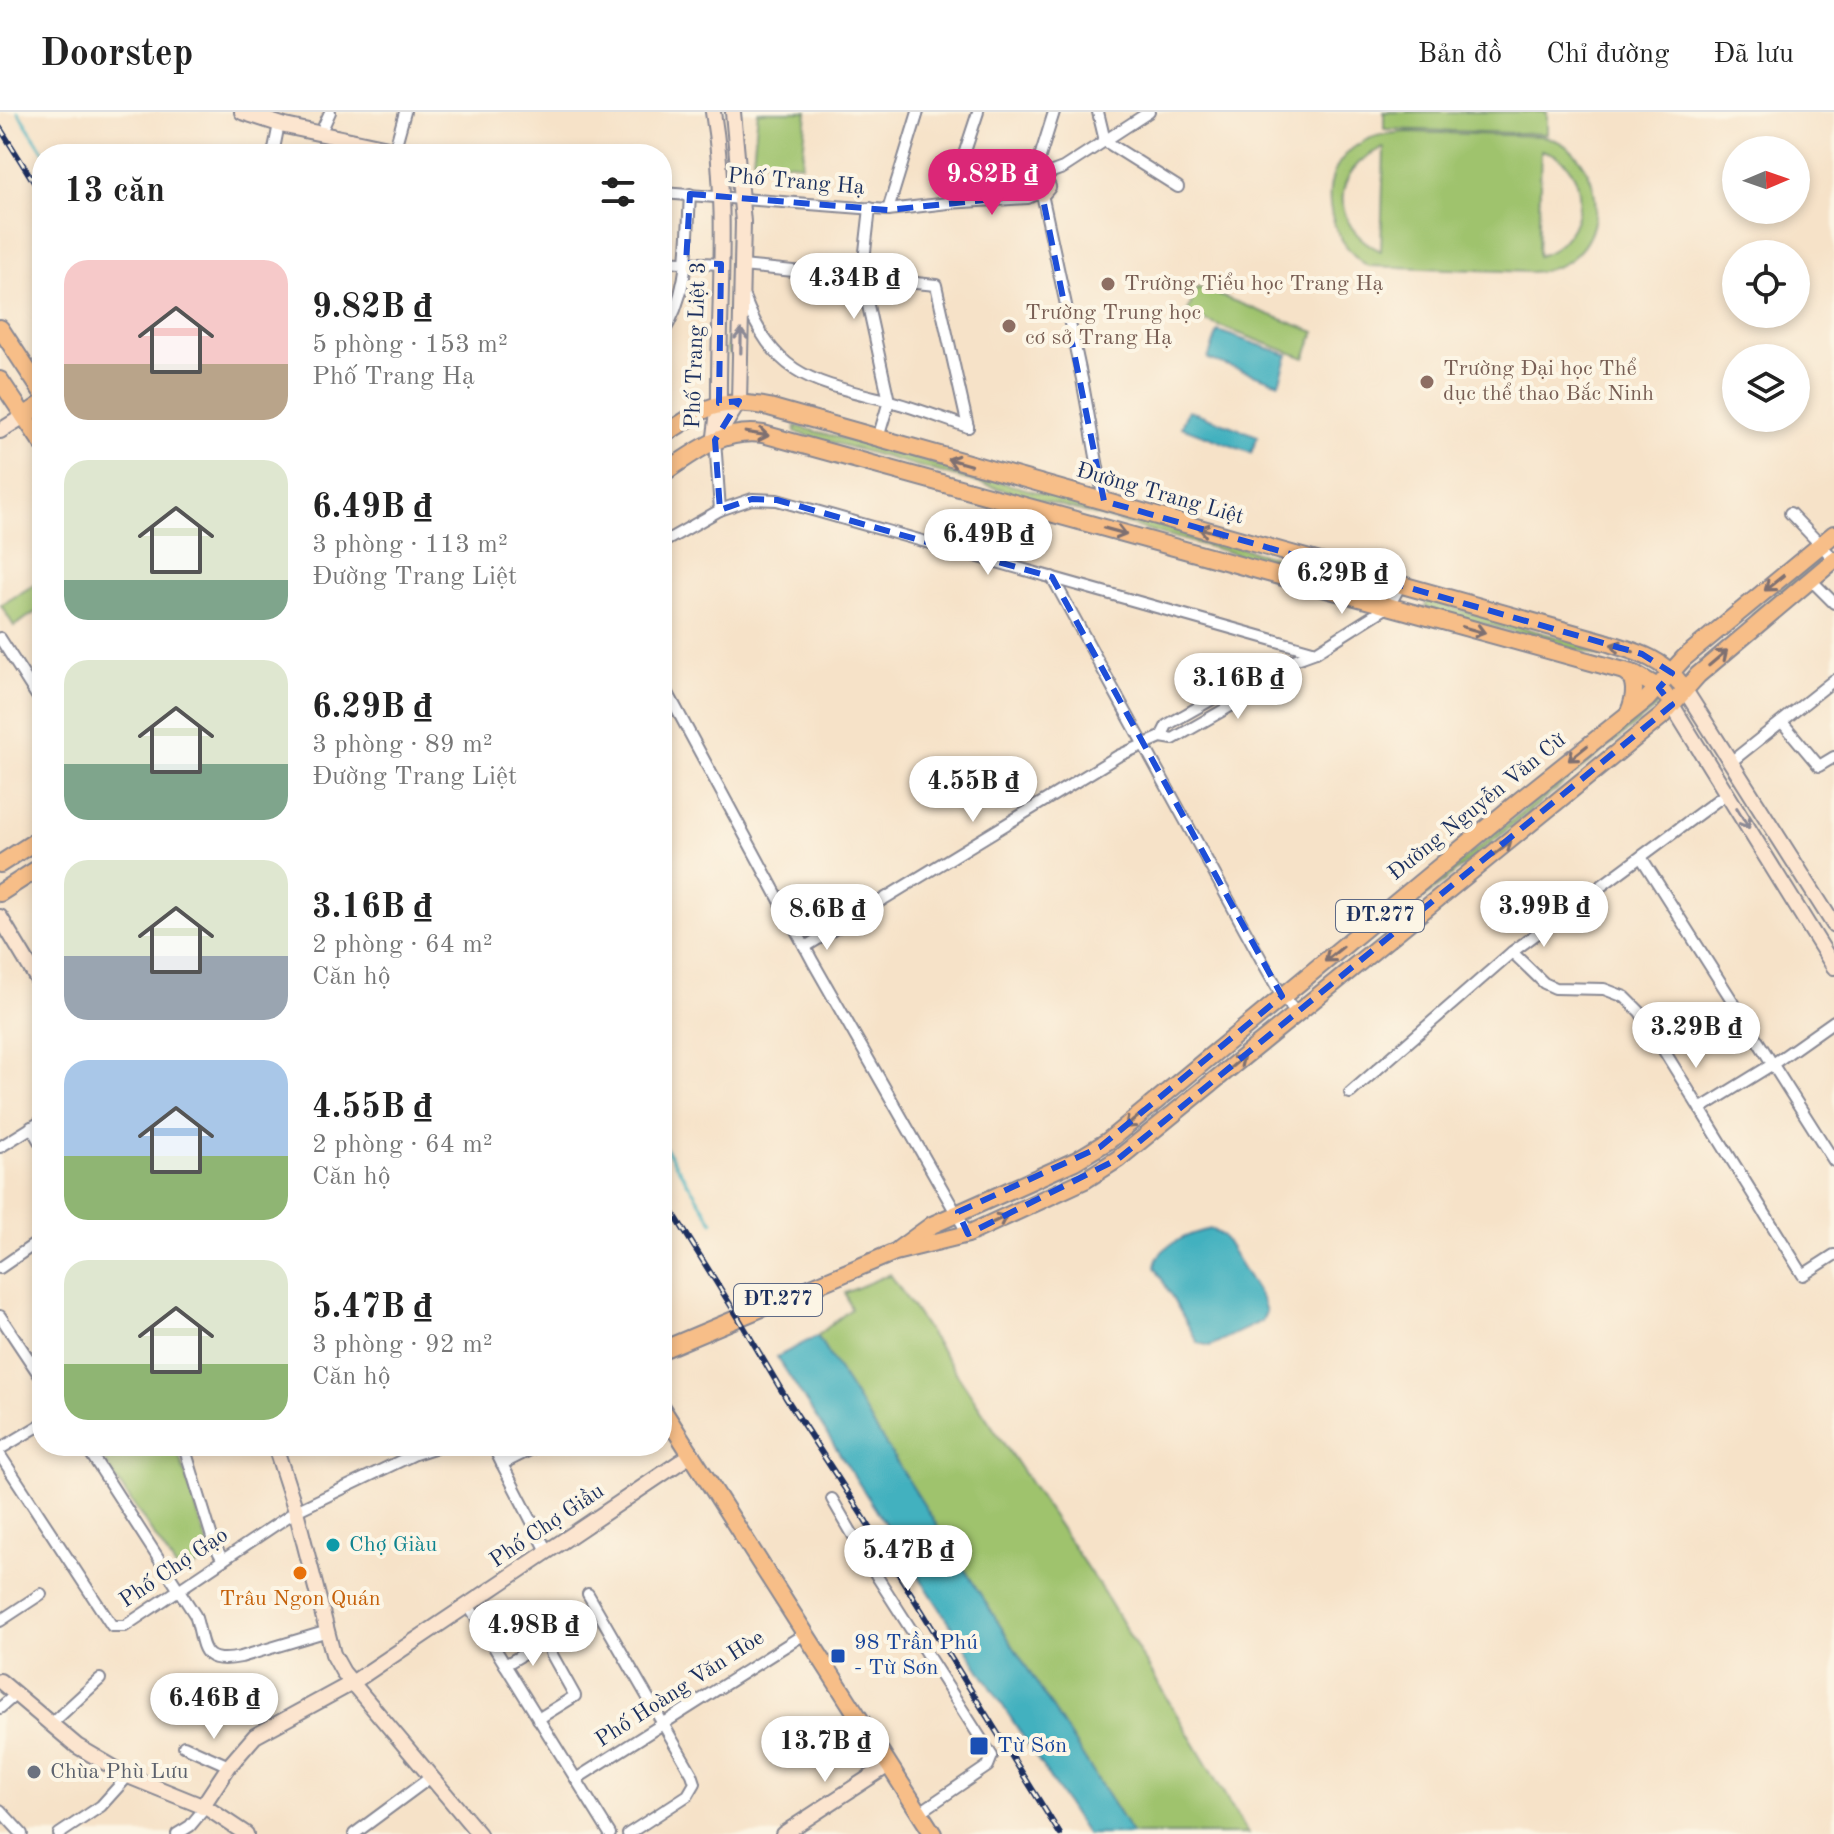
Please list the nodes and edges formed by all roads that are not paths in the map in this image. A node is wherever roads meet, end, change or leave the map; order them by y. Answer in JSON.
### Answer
{"nodes":[{"id":1,"x":242,"y":112,"type":"edge"},
{"id":2,"x":330,"y":112,"type":"edge"},
{"id":3,"x":405,"y":112,"type":"edge"},
{"id":4,"x":713,"y":112,"type":"edge"},
{"id":5,"x":733,"y":112,"type":"edge"},
{"id":6,"x":918,"y":112,"type":"edge"},
{"id":7,"x":978,"y":112,"type":"edge"},
{"id":8,"x":1054,"y":112,"type":"edge"},
{"id":9,"x":1098,"y":112,"type":"edge"},
{"id":10,"x":1149,"y":112,"type":"edge"},
{"id":11,"x":279,"y":124,"type":"junction"},
{"id":12,"x":321,"y":132,"type":"junction"},
{"id":13,"x":1105,"y":141,"type":"junction"},
{"id":14,"x":275,"y":144,"type":"edge"},
{"id":15,"x":367,"y":144,"type":"edge"},
{"id":16,"x":392,"y":144,"type":"edge"},
{"id":17,"x":1039,"y":187,"type":"junction"},
{"id":18,"x":1178,"y":187,"type":"dead end"},
{"id":19,"x":672,"y":193,"type":"edge"},
{"id":20,"x":690,"y":194,"type":"junction"},
{"id":21,"x":721,"y":196,"type":"junction"},
{"id":22,"x":742,"y":197,"type":"junction"},
{"id":23,"x":948,"y":203,"type":"junction"},
{"id":24,"x":870,"y":208,"type":"junction"},
{"id":25,"x":888,"y":210,"type":"junction"},
{"id":26,"x":672,"y":262,"type":"edge"},
{"id":27,"x":686,"y":263,"type":"junction"},
{"id":28,"x":721,"y":264,"type":"junction"},
{"id":29,"x":742,"y":266,"type":"junction"},
{"id":30,"x":862,"y":278,"type":"junction"},
{"id":31,"x":742,"y":291,"type":"junction"},
{"id":32,"x":672,"y":318,"type":"edge"},
{"id":33,"x":0,"y":328,"type":"edge"},
{"id":34,"x":32,"y":377,"type":"edge"},
{"id":35,"x":0,"y":380,"type":"edge"},
{"id":36,"x":889,"y":401,"type":"junction"},
{"id":37,"x":739,"y":402,"type":"junction"},
{"id":38,"x":719,"y":403,"type":"junction"},
{"id":39,"x":32,"y":411,"type":"edge"},
{"id":40,"x":24,"y":416,"type":"junction"},
{"id":41,"x":32,"y":428,"type":"edge"},
{"id":42,"x":672,"y":429,"type":"edge"},
{"id":43,"x":0,"y":431,"type":"edge"},
{"id":44,"x":878,"y":438,"type":"junction"},
{"id":45,"x":715,"y":440,"type":"junction"},
{"id":46,"x":672,"y":468,"type":"edge"},
{"id":47,"x":1104,"y":501,"type":"junction"},
{"id":48,"x":720,"y":510,"type":"junction"},
{"id":49,"x":1790,"y":513,"type":"dead end"},
{"id":50,"x":672,"y":537,"type":"edge"},
{"id":51,"x":1828,"y":539,"type":"edge"},
{"id":52,"x":1834,"y":560,"type":"edge"},
{"id":53,"x":1052,"y":577,"type":"junction"},
{"id":54,"x":1811,"y":580,"type":"junction"},
{"id":55,"x":1401,"y":584,"type":"junction"},
{"id":56,"x":1834,"y":603,"type":"edge"},
{"id":57,"x":1389,"y":606,"type":"junction"},
{"id":58,"x":0,"y":638,"type":"edge"},
{"id":59,"x":1316,"y":652,"type":"junction"},
{"id":60,"x":1624,"y":671,"type":"junction"},
{"id":61,"x":1672,"y":673,"type":"junction"},
{"id":62,"x":1834,"y":680,"type":"edge"},
{"id":63,"x":32,"y":688,"type":"edge"},
{"id":64,"x":1659,"y":688,"type":"junction"},
{"id":65,"x":1685,"y":690,"type":"junction"},
{"id":66,"x":672,"y":701,"type":"edge"},
{"id":67,"x":1672,"y":705,"type":"junction"},
{"id":68,"x":1629,"y":712,"type":"junction"},
{"id":69,"x":1782,"y":722,"type":"junction"},
{"id":70,"x":1144,"y":745,"type":"junction"},
{"id":71,"x":1834,"y":757,"type":"edge"},
{"id":72,"x":1732,"y":761,"type":"junction"},
{"id":73,"x":1727,"y":793,"type":"junction"},
{"id":74,"x":32,"y":843,"type":"edge"},
{"id":75,"x":1641,"y":857,"type":"junction"},
{"id":76,"x":0,"y":864,"type":"edge"},
{"id":77,"x":32,"y":872,"type":"edge"},
{"id":78,"x":0,"y":893,"type":"edge"},
{"id":79,"x":0,"y":917,"type":"edge"},
{"id":80,"x":1832,"y":918,"type":"edge"},
{"id":81,"x":1368,"y":926,"type":"junction"},
{"id":82,"x":1809,"y":927,"type":"junction"},
{"id":83,"x":1382,"y":943,"type":"junction"},
{"id":84,"x":805,"y":947,"type":"junction"},
{"id":85,"x":1512,"y":952,"type":"junction"},
{"id":86,"x":1834,"y":967,"type":"edge"},
{"id":87,"x":32,"y":970,"type":"edge"},
{"id":88,"x":1282,"y":996,"type":"junction"},
{"id":89,"x":1297,"y":1013,"type":"junction"},
{"id":90,"x":1834,"y":1021,"type":"edge"},
{"id":91,"x":1773,"y":1064,"type":"junction"},
{"id":92,"x":1350,"y":1093,"type":"dead end"},
{"id":93,"x":1700,"y":1109,"type":"junction"},
{"id":94,"x":31,"y":1127,"type":"edge"},
{"id":95,"x":0,"y":1147,"type":"edge"},
{"id":96,"x":1834,"y":1161,"type":"edge"},
{"id":97,"x":958,"y":1212,"type":"junction"},
{"id":98,"x":968,"y":1234,"type":"junction"},
{"id":99,"x":32,"y":1246,"type":"edge"},
{"id":100,"x":895,"y":1252,"type":"junction"},
{"id":101,"x":1834,"y":1255,"type":"edge"},
{"id":102,"x":0,"y":1268,"type":"edge"},
{"id":103,"x":0,"y":1316,"type":"edge"},
{"id":104,"x":672,"y":1346,"type":"edge"},
{"id":105,"x":32,"y":1364,"type":"edge"},
{"id":106,"x":672,"y":1424,"type":"edge"},
{"id":107,"x":32,"y":1431,"type":"edge"},
{"id":108,"x":0,"y":1452,"type":"edge"},
{"id":109,"x":692,"y":1454,"type":"junction"},
{"id":110,"x":92,"y":1456,"type":"edge"},
{"id":111,"x":187,"y":1456,"type":"edge"},
{"id":112,"x":278,"y":1456,"type":"edge"},
{"id":113,"x":401,"y":1456,"type":"edge"},
{"id":114,"x":498,"y":1456,"type":"edge"},
{"id":115,"x":518,"y":1456,"type":"edge"},
{"id":116,"x":502,"y":1464,"type":"junction"},
{"id":117,"x":832,"y":1499,"type":"dead end"},
{"id":118,"x":296,"y":1511,"type":"junction"},
{"id":119,"x":547,"y":1551,"type":"junction"},
{"id":120,"x":223,"y":1560,"type":"junction"},
{"id":121,"x":178,"y":1591,"type":"junction"},
{"id":122,"x":41,"y":1594,"type":"dead end"},
{"id":123,"x":588,"y":1594,"type":"dead end"},
{"id":124,"x":468,"y":1605,"type":"junction"},
{"id":125,"x":0,"y":1621,"type":"edge"},
{"id":126,"x":328,"y":1631,"type":"junction"},
{"id":127,"x":806,"y":1633,"type":"junction"},
{"id":128,"x":544,"y":1642,"type":"dead end"},
{"id":129,"x":551,"y":1653,"type":"dead end"},
{"id":130,"x":505,"y":1665,"type":"junction"},
{"id":131,"x":100,"y":1679,"type":"dead end"},
{"id":132,"x":0,"y":1681,"type":"edge"},
{"id":133,"x":352,"y":1683,"type":"junction"},
{"id":134,"x":15,"y":1695,"type":"junction"},
{"id":135,"x":0,"y":1708,"type":"edge"},
{"id":136,"x":538,"y":1719,"type":"junction"},
{"id":137,"x":664,"y":1724,"type":"junction"},
{"id":138,"x":50,"y":1725,"type":"junction"},
{"id":139,"x":184,"y":1746,"type":"dead end"},
{"id":140,"x":229,"y":1766,"type":"junction"},
{"id":141,"x":887,"y":1766,"type":"junction"},
{"id":142,"x":128,"y":1776,"type":"junction"},
{"id":143,"x":431,"y":1777,"type":"junction"},
{"id":144,"x":576,"y":1779,"type":"junction"},
{"id":145,"x":204,"y":1807,"type":"junction"},
{"id":146,"x":0,"y":1810,"type":"edge"},
{"id":147,"x":919,"y":1813,"type":"junction"},
{"id":148,"x":22,"y":1834,"type":"edge"},
{"id":149,"x":59,"y":1834,"type":"edge"},
{"id":150,"x":177,"y":1834,"type":"edge"},
{"id":151,"x":246,"y":1834,"type":"edge"},
{"id":152,"x":354,"y":1834,"type":"edge"},
{"id":153,"x":479,"y":1834,"type":"edge"},
{"id":154,"x":610,"y":1834,"type":"edge"},
{"id":155,"x":628,"y":1834,"type":"edge"},
{"id":156,"x":783,"y":1834,"type":"edge"},
{"id":157,"x":933,"y":1834,"type":"edge"}],
"edges":[{"from":1,"to":11,"type":"main road"},
{"from":2,"to":12,"type":"street"},
{"from":3,"to":16,"type":"street"},
{"from":4,"to":21,"type":"main road","name":"Phố Trang Liệt 3"},
{"from":5,"to":22,"type":"main road","name":"Phố Trang Liệt 3"},
{"from":6,"to":25,"type":"street"},
{"from":7,"to":23,"type":"street"},
{"from":8,"to":17,"type":"street"},
{"from":9,"to":13,"type":"street"},
{"from":10,"to":13,"type":"street"},
{"from":11,"to":12,"type":"main road"},
{"from":11,"to":14,"type":"street"},
{"from":12,"to":15,"type":"main road"},
{"from":13,"to":17,"type":"street"},
{"from":13,"to":18,"type":"street"},
{"from":17,"to":23,"type":"street","name":"Phố Trang Hạ"},
{"from":17,"to":47,"type":"street"},
{"from":19,"to":20,"type":"street","name":"Phố Trang Hạ"},
{"from":20,"to":21,"type":"street","name":"Phố Trang Hạ"},
{"from":20,"to":27,"type":"street"},
{"from":21,"to":22,"type":"street","name":"Phố Trang Hạ"},
{"from":21,"to":28,"type":"main road","name":"Phố Trang Liệt 3"},
{"from":22,"to":24,"type":"street","name":"Phố Trang Hạ"},
{"from":22,"to":29,"type":"main road","name":"Phố Trang Liệt 3"},
{"from":23,"to":25,"type":"street","name":"Phố Trang Hạ"},
{"from":24,"to":25,"type":"street","name":"Phố Trang Hạ"},
{"from":24,"to":30,"type":"street"},
{"from":26,"to":27,"type":"street"},
{"from":27,"to":28,"type":"street"},
{"from":27,"to":32,"type":"street"},
{"from":28,"to":38,"type":"main road","name":"Phố Trang Liệt 3"},
{"from":29,"to":30,"type":"street"},
{"from":29,"to":31,"type":"main road","name":"Phố Trang Liệt 3"},
{"from":30,"to":36,"type":"street"},
{"from":30,"to":36,"type":"street"},
{"from":31,"to":36,"type":"street"},
{"from":37,"to":31,"type":"main road","name":"Phố Trang Liệt 3","one_way":true},
{"from":33,"to":34,"type":"main road"},
{"from":35,"to":40,"type":"main road"},
{"from":36,"to":44,"type":"street"},
{"from":37,"to":38,"type":"main road","name":"Đường Trang Liệt"},
{"from":37,"to":44,"type":"main road","name":"Đường Trang Liệt"},
{"from":37,"to":45,"type":"main road","name":"Phố Trang Liệt 3"},
{"from":38,"to":42,"type":"main road","name":"Đường Trang Liệt"},
{"from":38,"to":45,"type":"main road","name":"Phố Trang Liệt 3"},
{"from":39,"to":40,"type":"main road"},
{"from":40,"to":41,"type":"main road"},
{"from":40,"to":43,"type":"main road"},
{"from":47,"to":44,"type":"main road","name":"Đường Trang Liệt","one_way":true},
{"from":45,"to":46,"type":"main road"},
{"from":45,"to":48,"type":"street"},
{"from":45,"to":57,"type":"main road","one_way":true},
{"from":55,"to":47,"type":"main road","name":"Đường Trang Liệt","one_way":true},
{"from":48,"to":50,"type":"street"},
{"from":48,"to":53,"type":"street"},
{"from":49,"to":51,"type":"street"},
{"from":51,"to":52,"type":"street"},
{"from":51,"to":61,"type":"main road","name":"Đường Nguyễn Văn Cừ","number":"ĐT.277","one_way":true},
{"from":52,"to":54,"type":"main road","name":"Đường Nguyễn Văn Cừ","number":"ĐT.277"},
{"from":53,"to":59,"type":"street"},
{"from":53,"to":70,"type":"street"},
{"from":54,"to":56,"type":"street"},
{"from":65,"to":54,"type":"main road","name":"Đường Nguyễn Văn Cừ","number":"ĐT.277","one_way":true},
{"from":55,"to":57,"type":"street"},
{"from":61,"to":55,"type":"main road","name":"Đường Trang Liệt","one_way":true},
{"from":57,"to":59,"type":"street"},
{"from":57,"to":60,"type":"main road","one_way":true},
{"from":58,"to":63,"type":"street"},
{"from":59,"to":70,"type":"street"},
{"from":60,"to":64,"type":"main road"},
{"from":60,"to":68,"type":"main road"},
{"from":61,"to":64,"type":"main road","name":"Đường Nguyễn Văn Cừ","number":"ĐT.277"},
{"from":61,"to":65,"type":"main road","name":"Đường Trang Liệt"},
{"from":62,"to":69,"type":"street"},
{"from":64,"to":67,"type":"main road"},
{"from":64,"to":68,"type":"main road","name":"Đường Nguyễn Văn Cừ","number":"ĐT.277"},
{"from":65,"to":67,"type":"main road","name":"Đường Nguyễn Văn Cừ","number":"ĐT.277"},
{"from":65,"to":72,"type":"main road"},
{"from":66,"to":84,"type":"street"},
{"from":67,"to":73,"type":"main road"},
{"from":83,"to":67,"type":"main road","name":"Đường Nguyễn Văn Cừ","number":"ĐT.277","one_way":true},
{"from":68,"to":81,"type":"main road","name":"Đường Nguyễn Văn Cừ","number":"ĐT.277","one_way":true},
{"from":69,"to":71,"type":"street"},
{"from":69,"to":72,"type":"street"},
{"from":70,"to":84,"type":"street"},
{"from":70,"to":88,"type":"street"},
{"from":72,"to":80,"type":"main road"},
{"from":73,"to":75,"type":"street"},
{"from":73,"to":82,"type":"main road","one_way":true},
{"from":74,"to":76,"type":"main road"},
{"from":75,"to":85,"type":"street"},
{"from":75,"to":91,"type":"street"},
{"from":77,"to":78,"type":"main road"},
{"from":79,"to":87,"type":"main road"},
{"from":80,"to":82,"type":"street"},
{"from":81,"to":83,"type":"main road"},
{"from":81,"to":88,"type":"main road","name":"Đường Nguyễn Văn Cừ","number":"ĐT.277","one_way":true},
{"from":82,"to":86,"type":"main road"},
{"from":83,"to":89,"type":"main road","name":"Đường Nguyễn Văn Cừ","number":"ĐT.277"},
{"from":84,"to":97,"type":"street"},
{"from":85,"to":92,"type":"street"},
{"from":85,"to":93,"type":"street"},
{"from":88,"to":89,"type":"street"},
{"from":88,"to":97,"type":"main road","name":"Đường Nguyễn Văn Cừ","number":"ĐT.277","one_way":true},
{"from":98,"to":89,"type":"main road","name":"Đường Nguyễn Văn Cừ","number":"ĐT.277","one_way":true},
{"from":90,"to":91,"type":"street"},
{"from":91,"to":93,"type":"street"},
{"from":91,"to":96,"type":"street"},
{"from":93,"to":101,"type":"street"},
{"from":94,"to":95,"type":"street"},
{"from":97,"to":98,"type":"street"},
{"from":97,"to":100,"type":"main road","name":"Đường Nguyễn Văn Cừ","number":"ĐT.277"},
{"from":98,"to":100,"type":"main road","name":"Đường Nguyễn Văn Cừ","number":"ĐT.277"},
{"from":99,"to":102,"type":"street"},
{"from":100,"to":104,"type":"main road","name":"Đường Nguyễn Văn Cừ","number":"ĐT.277"},
{"from":103,"to":105,"type":"street"},
{"from":106,"to":109,"type":"main road"},
{"from":107,"to":108,"type":"street"},
{"from":108,"to":121,"type":"street","name":"Phố Chợ Gạo"},
{"from":109,"to":119,"type":"main road","name":"Phố Chợ Giầu"},
{"from":109,"to":127,"type":"main road"},
{"from":110,"to":121,"type":"street"},
{"from":111,"to":120,"type":"street"},
{"from":112,"to":118,"type":"main road"},
{"from":113,"to":118,"type":"street","name":"Phố Chợ Gạo"},
{"from":114,"to":116,"type":"street"},
{"from":115,"to":116,"type":"street"},
{"from":116,"to":119,"type":"street"},
{"from":117,"to":147,"type":"street"},
{"from":118,"to":120,"type":"street","name":"Phố Chợ Gạo"},
{"from":118,"to":126,"type":"main road"},
{"from":119,"to":124,"type":"main road","name":"Phố Chợ Giầu"},
{"from":120,"to":121,"type":"street","name":"Phố Chợ Gạo"},
{"from":121,"to":126,"type":"street"},
{"from":122,"to":125,"type":"street"},
{"from":123,"to":137,"type":"street"},
{"from":124,"to":130,"type":"street"},
{"from":124,"to":133,"type":"main road","name":"Phố Chợ Giầu"},
{"from":126,"to":133,"type":"main road"},
{"from":127,"to":137,"type":"street","name":"Phố Hoàng Văn Hòe"},
{"from":127,"to":141,"type":"main road"},
{"from":128,"to":130,"type":"street"},
{"from":129,"to":136,"type":"street"},
{"from":130,"to":136,"type":"street"},
{"from":131,"to":138,"type":"street"},
{"from":132,"to":134,"type":"main road"},
{"from":133,"to":140,"type":"main road","name":"Phố Chợ Giầu"},
{"from":133,"to":143,"type":"main road"},
{"from":134,"to":135,"type":"street"},
{"from":134,"to":138,"type":"main road"},
{"from":136,"to":144,"type":"street"},
{"from":137,"to":144,"type":"street","name":"Phố Hoàng Văn Hòe"},
{"from":137,"to":155,"type":"street"},
{"from":138,"to":142,"type":"main road"},
{"from":139,"to":140,"type":"street"},
{"from":140,"to":145,"type":"main road","name":"Phố Chợ Giầu"},
{"from":141,"to":147,"type":"main road"},
{"from":141,"to":156,"type":"main road"},
{"from":142,"to":145,"type":"main road"},
{"from":142,"to":149,"type":"street"},
{"from":143,"to":152,"type":"street"},
{"from":143,"to":153,"type":"main road"},
{"from":144,"to":154,"type":"street"},
{"from":145,"to":150,"type":"street"},
{"from":145,"to":151,"type":"main road"},
{"from":146,"to":148,"type":"street"},
{"from":147,"to":157,"type":"main road"}]}
